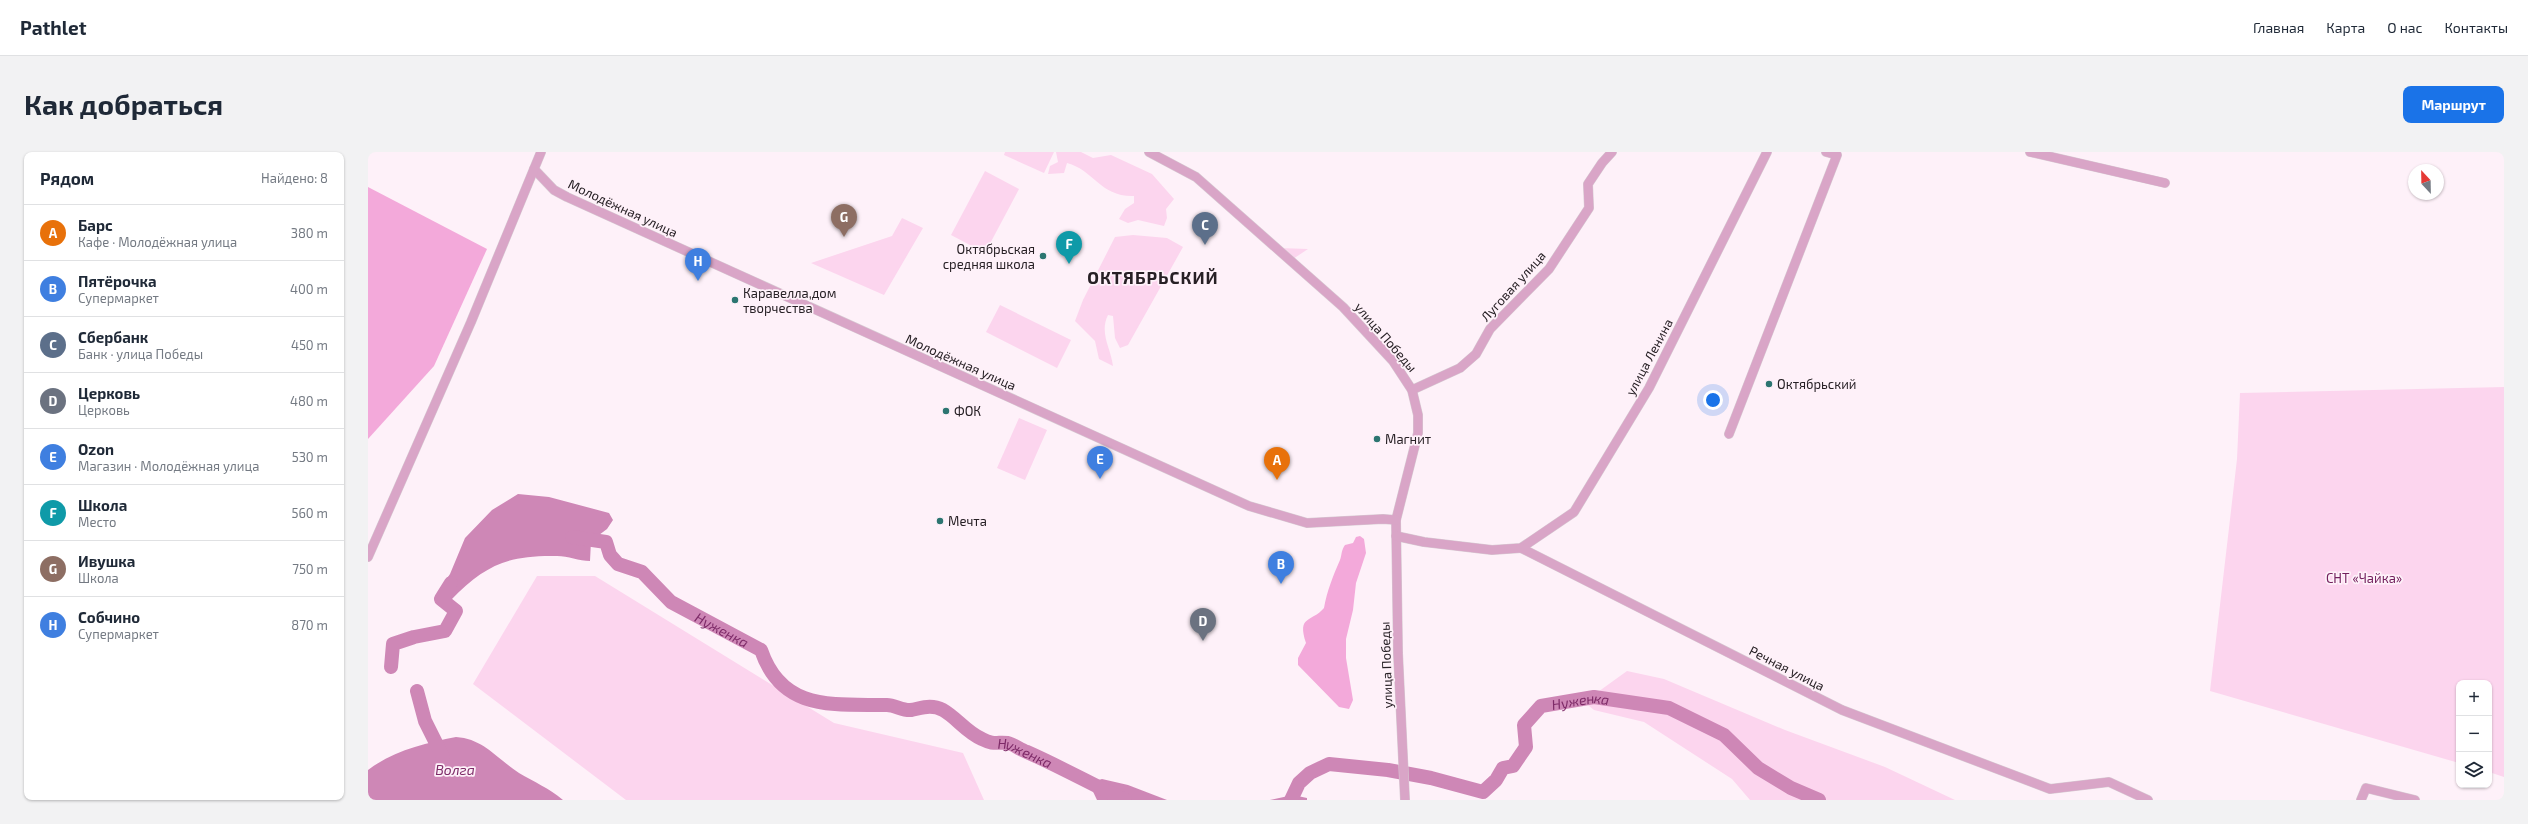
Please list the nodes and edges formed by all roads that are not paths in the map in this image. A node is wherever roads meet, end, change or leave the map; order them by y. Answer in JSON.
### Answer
{"nodes":[{"id":1,"x":541,"y":152,"type":"edge"},
{"id":2,"x":1149,"y":152,"type":"edge"},
{"id":3,"x":1612,"y":152,"type":"edge"},
{"id":4,"x":1767,"y":152,"type":"edge"},
{"id":5,"x":1826,"y":152,"type":"edge"},
{"id":6,"x":2030,"y":152,"type":"edge"},
{"id":7,"x":534,"y":169,"type":"junction"},
{"id":8,"x":2165,"y":183,"type":"dead end"},
{"id":9,"x":1412,"y":390,"type":"junction"},
{"id":10,"x":1729,"y":434,"type":"dead end"},
{"id":11,"x":1396,"y":520,"type":"junction"},
{"id":12,"x":1396,"y":536,"type":"junction"},
{"id":13,"x":1521,"y":548,"type":"junction"},
{"id":14,"x":368,"y":557,"type":"edge"},
{"id":15,"x":1405,"y":795,"type":"edge"},
{"id":16,"x":2148,"y":800,"type":"edge"},
{"id":17,"x":2361,"y":800,"type":"edge"},
{"id":18,"x":2415,"y":800,"type":"edge"}],
"edges":[{"from":1,"to":7,"type":"street"},
{"from":2,"to":9,"type":"street","name":"улица Победы"},
{"from":3,"to":9,"type":"street","name":"Луговая улица"},
{"from":4,"to":13,"type":"street","name":"улица Ленина"},
{"from":5,"to":10,"type":"street"},
{"from":6,"to":8,"type":"street"},
{"from":7,"to":11,"type":"street","name":"Молодёжная улица"},
{"from":7,"to":14,"type":"street"},
{"from":9,"to":11,"type":"street","name":"улица Победы"},
{"from":11,"to":12,"type":"street","name":"улица Победы"},
{"from":12,"to":13,"type":"street"},
{"from":12,"to":15,"type":"street","name":"улица Победы"},
{"from":13,"to":16,"type":"street","name":"Речная улица"},
{"from":17,"to":18,"type":"street"}]}
